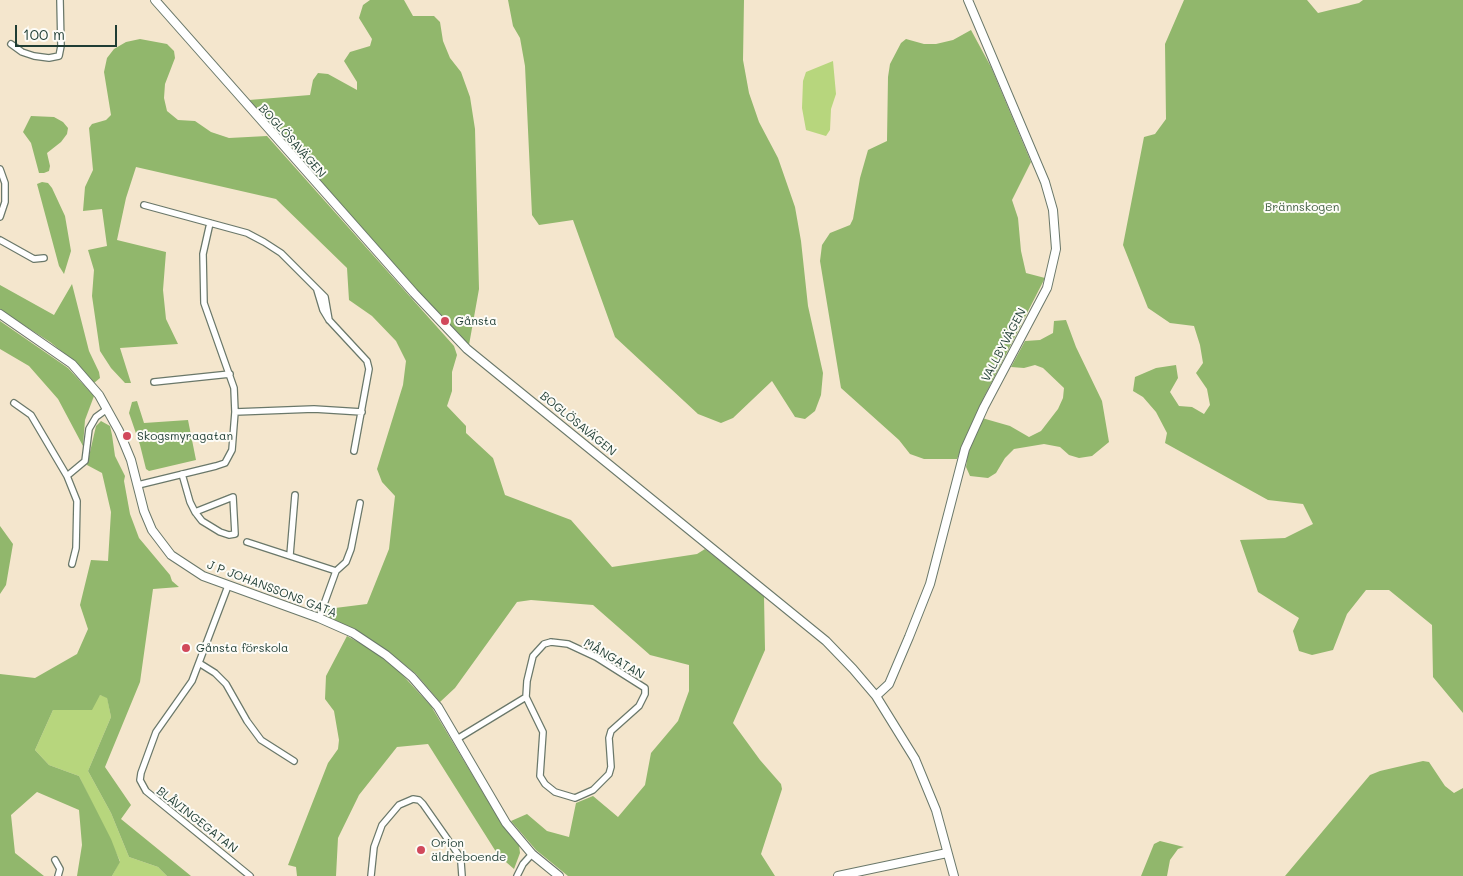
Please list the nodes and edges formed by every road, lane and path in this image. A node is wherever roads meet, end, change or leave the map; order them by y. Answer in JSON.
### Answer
{"nodes":[{"id":1,"x":60,"y":0,"type":"edge"},
{"id":2,"x":155,"y":0,"type":"edge"},
{"id":3,"x":968,"y":0,"type":"edge"},
{"id":4,"x":11,"y":44,"type":"dead end"},
{"id":5,"x":0,"y":169,"type":"edge"},
{"id":6,"x":144,"y":205,"type":"dead end"},
{"id":7,"x":0,"y":217,"type":"edge"},
{"id":8,"x":210,"y":223,"type":"junction"},
{"id":9,"x":0,"y":240,"type":"edge"},
{"id":10,"x":44,"y":258,"type":"dead end"},
{"id":11,"x":0,"y":314,"type":"edge"},
{"id":12,"x":230,"y":374,"type":"junction"},
{"id":13,"x":154,"y":382,"type":"dead end"},
{"id":14,"x":14,"y":403,"type":"dead end"},
{"id":15,"x":107,"y":409,"type":"junction"},
{"id":16,"x":235,"y":412,"type":"junction"},
{"id":17,"x":362,"y":412,"type":"junction"},
{"id":18,"x":354,"y":451,"type":"dead end"},
{"id":19,"x":182,"y":474,"type":"junction"},
{"id":20,"x":68,"y":476,"type":"junction"},
{"id":21,"x":138,"y":484,"type":"junction"},
{"id":22,"x":295,"y":495,"type":"dead end"},
{"id":23,"x":360,"y":503,"type":"dead end"},
{"id":24,"x":195,"y":512,"type":"junction"},
{"id":25,"x":247,"y":542,"type":"dead end"},
{"id":26,"x":290,"y":555,"type":"junction"},
{"id":27,"x":72,"y":564,"type":"dead end"},
{"id":28,"x":336,"y":571,"type":"junction"},
{"id":29,"x":228,"y":586,"type":"junction"},
{"id":30,"x":319,"y":618,"type":"junction"},
{"id":31,"x":199,"y":663,"type":"junction"},
{"id":32,"x":876,"y":696,"type":"junction"},
{"id":33,"x":526,"y":698,"type":"junction"},
{"id":34,"x":457,"y":739,"type":"junction"},
{"id":35,"x":294,"y":761,"type":"dead end"},
{"id":36,"x":946,"y":852,"type":"junction"},
{"id":37,"x":532,"y":854,"type":"junction"},
{"id":38,"x":54,"y":860,"type":"dead end"},
{"id":39,"x":58,"y":876,"type":"edge"},
{"id":40,"x":250,"y":876,"type":"edge"},
{"id":41,"x":371,"y":876,"type":"edge"},
{"id":42,"x":462,"y":876,"type":"edge"},
{"id":43,"x":517,"y":876,"type":"edge"},
{"id":44,"x":559,"y":876,"type":"edge"},
{"id":45,"x":838,"y":876,"type":"edge"},
{"id":46,"x":954,"y":876,"type":"edge"}],
"edges":[{"from":1,"to":4,"type":"street"},
{"from":2,"to":32,"type":"street","name":"BOGLÖSAVÄGEN"},
{"from":3,"to":32,"type":"street","name":"VALLBYVÄGEN"},
{"from":5,"to":7,"type":"street"},
{"from":6,"to":8,"type":"street"},
{"from":8,"to":12,"type":"street"},
{"from":8,"to":17,"type":"street"},
{"from":9,"to":10,"type":"street"},
{"from":11,"to":15,"type":"street","name":"J P JOHANSSONS GATA"},
{"from":12,"to":13,"type":"street"},
{"from":12,"to":16,"type":"street"},
{"from":14,"to":20,"type":"street"},
{"from":15,"to":20,"type":"street"},
{"from":15,"to":21,"type":"street","name":"J P JOHANSSONS GATA"},
{"from":16,"to":17,"type":"street"},
{"from":16,"to":19,"type":"street"},
{"from":17,"to":18,"type":"street"},
{"from":19,"to":21,"type":"street"},
{"from":19,"to":24,"type":"street"},
{"from":20,"to":27,"type":"street"},
{"from":21,"to":29,"type":"street","name":"J P JOHANSSONS GATA"},
{"from":22,"to":26,"type":"street"},
{"from":23,"to":28,"type":"street"},
{"from":24,"to":24,"type":"street"},
{"from":25,"to":26,"type":"street"},
{"from":26,"to":28,"type":"street"},
{"from":28,"to":30,"type":"street"},
{"from":29,"to":30,"type":"street","name":"J P JOHANSSONS GATA"},
{"from":29,"to":31,"type":"street","name":"BLÅVINGEGATAN"},
{"from":30,"to":34,"type":"street","name":"J P JOHANSSONS GATA"},
{"from":31,"to":35,"type":"street"},
{"from":31,"to":40,"type":"street","name":"BLÅVINGEGATAN"},
{"from":32,"to":36,"type":"street","name":"BOGLÖSAVÄGEN"},
{"from":33,"to":33,"type":"street","name":"MÅNGATAN"},
{"from":33,"to":34,"type":"street"},
{"from":34,"to":37,"type":"street","name":"J P JOHANSSONS GATA"},
{"from":36,"to":45,"type":"street"},
{"from":36,"to":46,"type":"street","name":"BOGLÖSAVÄGEN"},
{"from":37,"to":43,"type":"street"},
{"from":37,"to":44,"type":"street","name":"J P JOHANSSONS GATA"},
{"from":38,"to":39,"type":"street"},
{"from":41,"to":42,"type":"street"}]}
